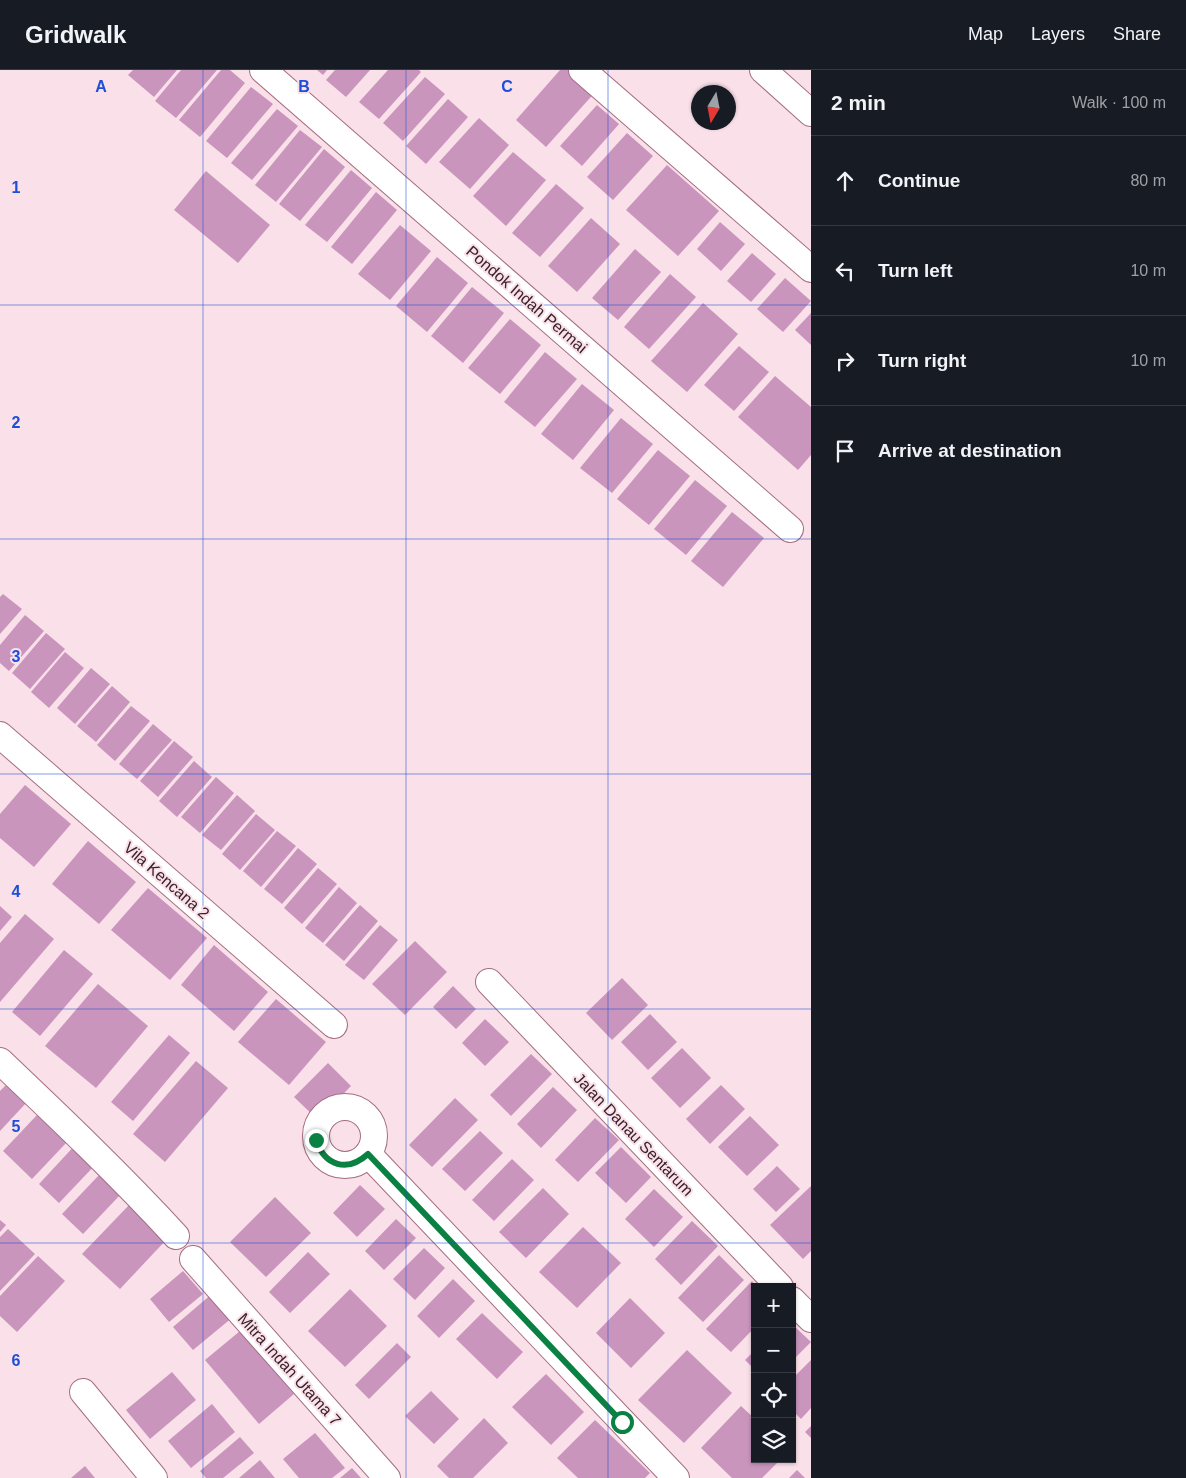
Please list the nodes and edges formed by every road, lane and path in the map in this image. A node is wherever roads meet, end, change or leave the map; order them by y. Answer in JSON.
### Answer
{"nodes":[{"id":1,"x":263,"y":70,"type":"edge"},
{"id":2,"x":582,"y":70,"type":"edge"},
{"id":3,"x":763,"y":70,"type":"edge"},
{"id":4,"x":811,"y":113,"type":"edge"},
{"id":5,"x":811,"y":269,"type":"edge"},
{"id":6,"x":790,"y":529,"type":"dead end"},
{"id":7,"x":0,"y":735,"type":"edge"},
{"id":8,"x":488,"y":982,"type":"dead end"},
{"id":9,"x":334,"y":1025,"type":"dead end"},
{"id":10,"x":0,"y":1061,"type":"edge"},
{"id":11,"x":368,"y":1154,"type":"dead end"},
{"id":12,"x":176,"y":1236,"type":"dead end"},
{"id":13,"x":193,"y":1259,"type":"dead end"},
{"id":14,"x":776,"y":1283,"type":"edge"},
{"id":15,"x":796,"y":1304,"type":"edge"},
{"id":16,"x":811,"y":1319,"type":"edge"},
{"id":17,"x":83,"y":1392,"type":"dead end"},
{"id":18,"x":154,"y":1478,"type":"edge"},
{"id":19,"x":387,"y":1478,"type":"edge"},
{"id":20,"x":676,"y":1478,"type":"edge"}],
"edges":[{"from":1,"to":6,"type":"street","name":"Pondok Indah Permai"},
{"from":2,"to":5,"type":"street"},
{"from":3,"to":4,"type":"street"},
{"from":7,"to":9,"type":"street","name":"Vila Kencana 2"},
{"from":8,"to":14,"type":"street","name":"Jalan Danau Sentarum"},
{"from":10,"to":12,"type":"street"},
{"from":11,"to":20,"type":"street"},
{"from":13,"to":19,"type":"street","name":"Mitra Indah Utama 7"},
{"from":15,"to":16,"type":"street"},
{"from":17,"to":18,"type":"street"}]}
